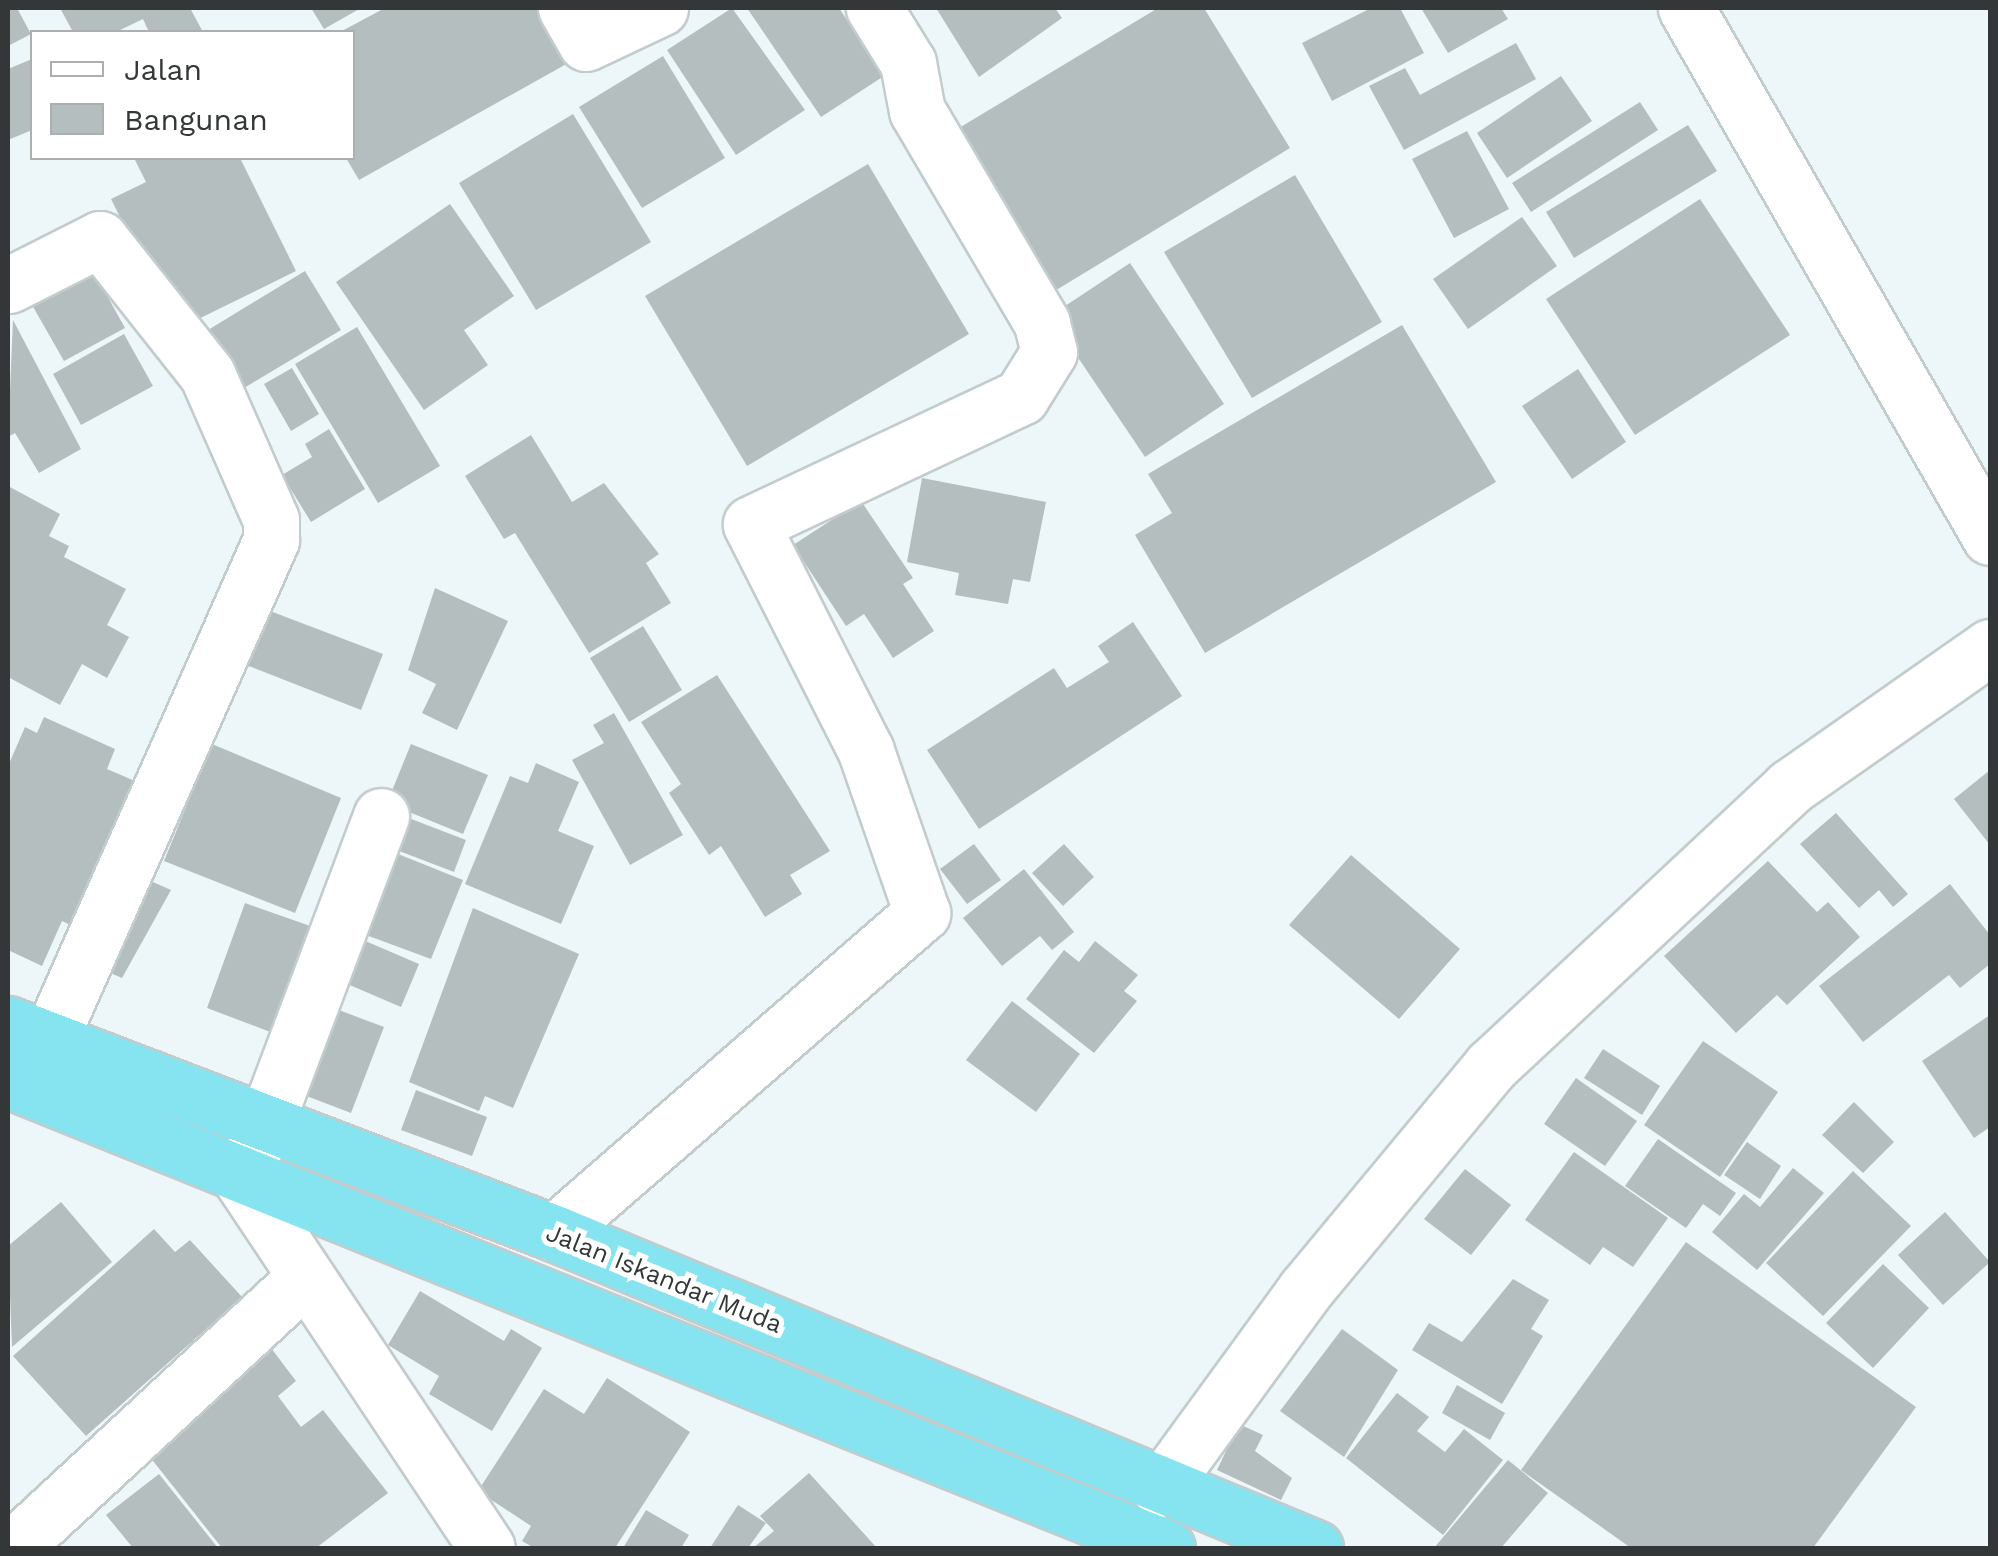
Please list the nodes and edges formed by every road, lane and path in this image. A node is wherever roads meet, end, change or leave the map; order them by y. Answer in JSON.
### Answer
{"nodes":[{"id":1,"x":566,"y":8,"type":"edge"},
{"id":2,"x":660,"y":8,"type":"edge"},
{"id":3,"x":874,"y":8,"type":"edge"},
{"id":4,"x":1686,"y":8,"type":"edge"},
{"id":5,"x":9,"y":285,"type":"edge"},
{"id":6,"x":1990,"y":537,"type":"edge"},
{"id":7,"x":1990,"y":647,"type":"edge"},
{"id":8,"x":382,"y":816,"type":"dead end"},
{"id":9,"x":28,"y":1032,"type":"edge"},
{"id":10,"x":8,"y":1080,"type":"edge"},
{"id":11,"x":264,"y":1125,"type":"junction"},
{"id":12,"x":241,"y":1179,"type":"junction"},
{"id":13,"x":554,"y":1233,"type":"junction"},
{"id":14,"x":303,"y":1279,"type":"junction"},
{"id":15,"x":1160,"y":1488,"type":"junction"},
{"id":16,"x":13,"y":1548,"type":"edge"},
{"id":17,"x":488,"y":1548,"type":"edge"},
{"id":18,"x":1167,"y":1548,"type":"edge"},
{"id":19,"x":1315,"y":1548,"type":"edge"}],
"edges":[{"from":1,"to":2,"type":"street"},
{"from":3,"to":13,"type":"street"},
{"from":4,"to":6,"type":"street"},
{"from":5,"to":9,"type":"street"},
{"from":7,"to":15,"type":"street"},
{"from":8,"to":11,"type":"street"},
{"from":9,"to":11,"type":"highway","name":"Jalan Iskandar Muda"},
{"from":10,"to":12,"type":"highway"},
{"from":11,"to":12,"type":"street"},
{"from":11,"to":13,"type":"highway","name":"Jalan Iskandar Muda"},
{"from":12,"to":14,"type":"street"},
{"from":12,"to":18,"type":"highway"},
{"from":13,"to":15,"type":"highway","name":"Jalan Iskandar Muda"},
{"from":14,"to":16,"type":"street"},
{"from":14,"to":17,"type":"street"},
{"from":15,"to":19,"type":"highway","name":"Jalan Iskandar Muda"}]}
